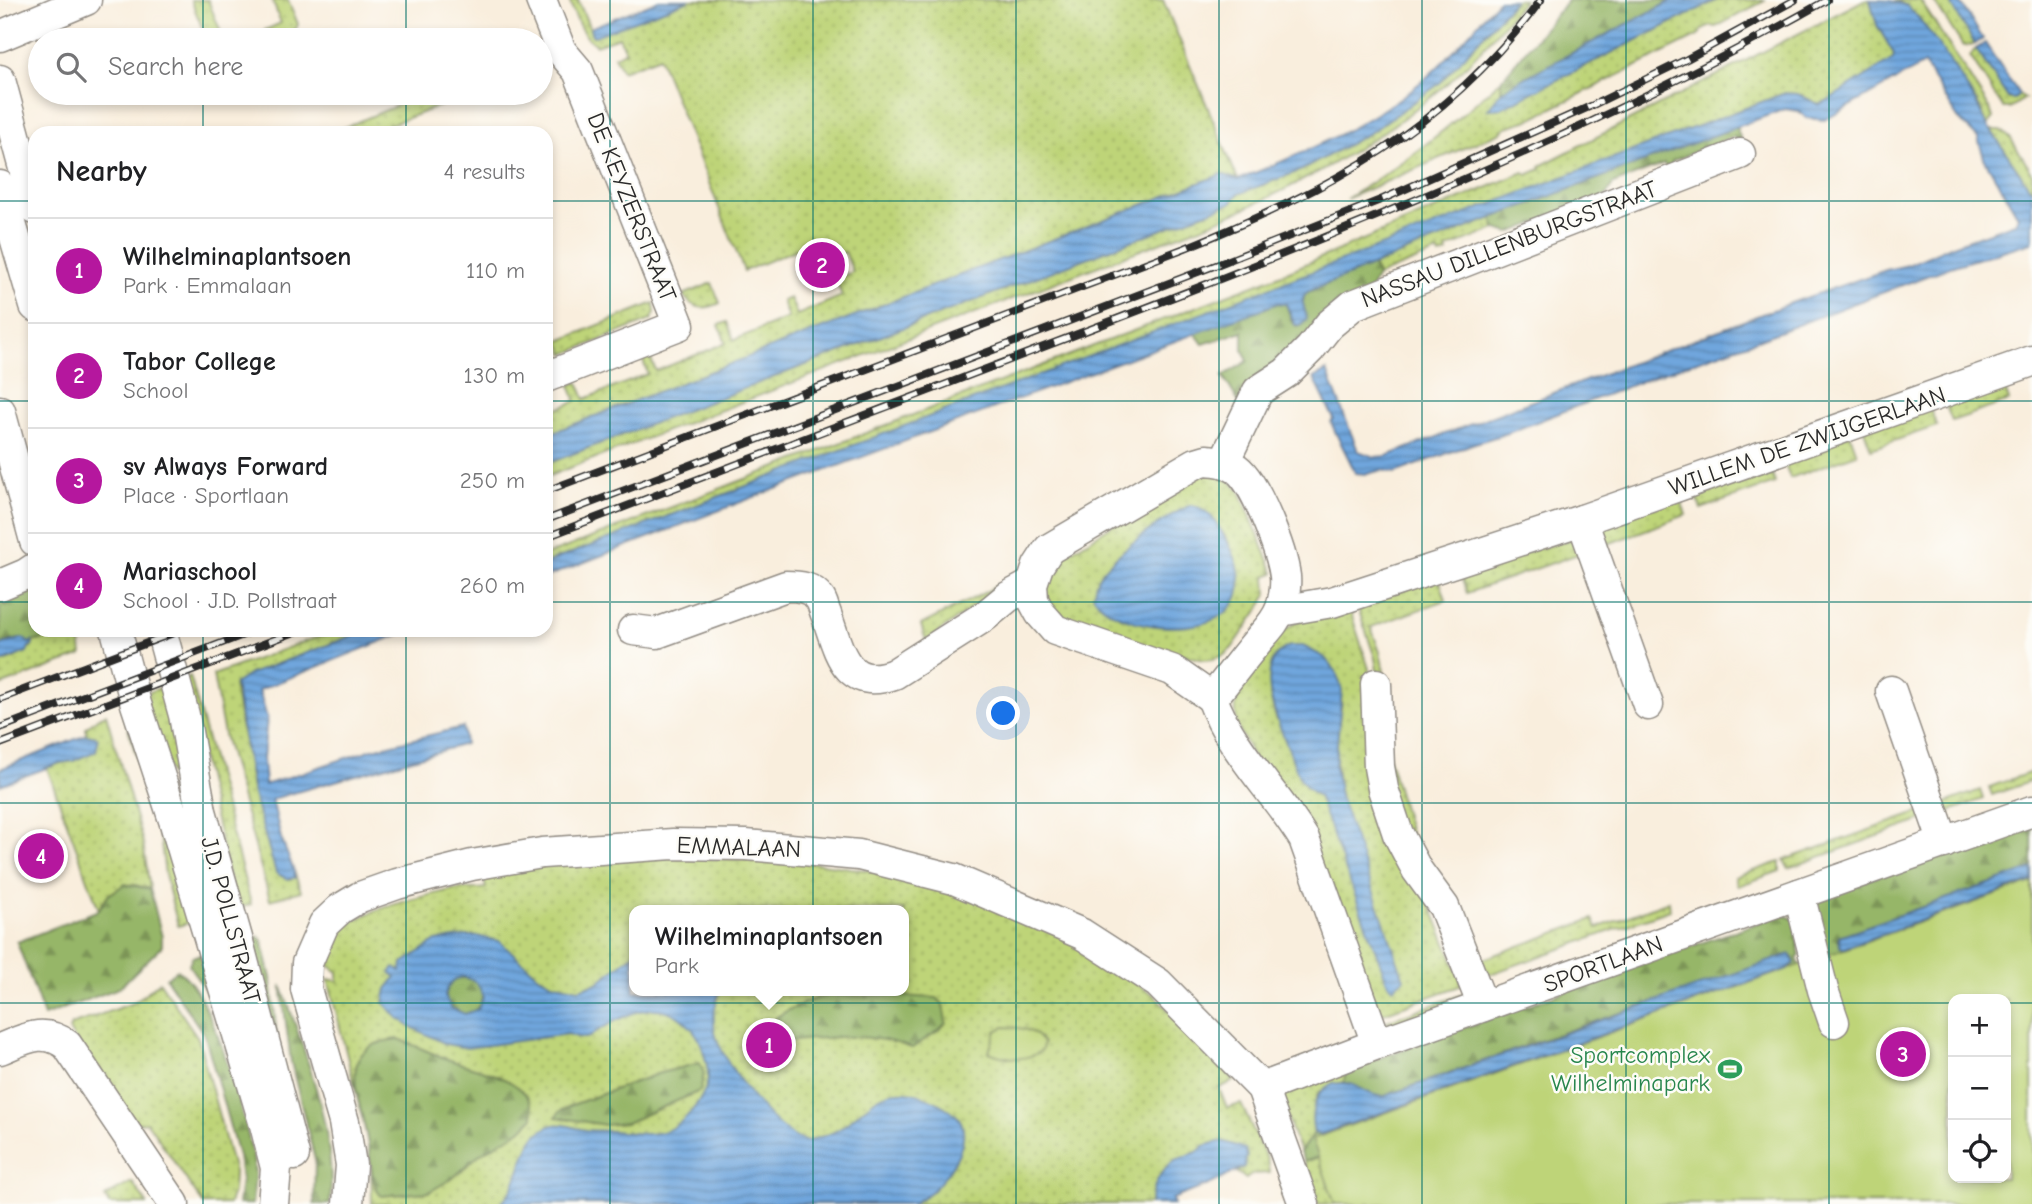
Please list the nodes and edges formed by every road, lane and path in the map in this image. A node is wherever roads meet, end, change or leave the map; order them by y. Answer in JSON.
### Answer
{"nodes":[{"id":1,"x":86,"y":0,"type":"edge"},
{"id":2,"x":541,"y":0,"type":"edge"},
{"id":3,"x":552,"y":28,"type":"edge"},
{"id":4,"x":553,"y":31,"type":"edge"},
{"id":5,"x":0,"y":36,"type":"edge"},
{"id":6,"x":0,"y":80,"type":"edge"},
{"id":7,"x":1740,"y":154,"type":"dead end"},
{"id":8,"x":28,"y":183,"type":"edge"},
{"id":9,"x":0,"y":186,"type":"edge"},
{"id":10,"x":28,"y":282,"type":"edge"},
{"id":11,"x":2032,"y":361,"type":"edge"},
{"id":12,"x":553,"y":374,"type":"edge"},
{"id":13,"x":0,"y":411,"type":"edge"},
{"id":14,"x":1224,"y":462,"type":"junction"},
{"id":15,"x":28,"y":515,"type":"edge"},
{"id":16,"x":1583,"y":520,"type":"junction"},
{"id":17,"x":28,"y":573,"type":"edge"},
{"id":18,"x":0,"y":584,"type":"edge"},
{"id":19,"x":1032,"y":584,"type":"junction"},
{"id":20,"x":1280,"y":611,"type":"junction"},
{"id":21,"x":634,"y":630,"type":"dead end"},
{"id":22,"x":118,"y":637,"type":"edge"},
{"id":23,"x":163,"y":637,"type":"edge"},
{"id":24,"x":1376,"y":684,"type":"dead end"},
{"id":25,"x":1891,"y":691,"type":"dead end"},
{"id":26,"x":1212,"y":698,"type":"junction"},
{"id":27,"x":1648,"y":705,"type":"dead end"},
{"id":28,"x":2032,"y":811,"type":"edge"},
{"id":29,"x":1944,"y":843,"type":"junction"},
{"id":30,"x":1799,"y":894,"type":"junction"},
{"id":31,"x":1483,"y":1006,"type":"junction"},
{"id":32,"x":1834,"y":1022,"type":"dead end"},
{"id":33,"x":1377,"y":1044,"type":"junction"},
{"id":34,"x":0,"y":1049,"type":"edge"},
{"id":35,"x":1262,"y":1088,"type":"junction"},
{"id":36,"x":174,"y":1204,"type":"edge"},
{"id":37,"x":273,"y":1204,"type":"edge"},
{"id":38,"x":293,"y":1204,"type":"edge"},
{"id":39,"x":348,"y":1204,"type":"edge"},
{"id":40,"x":1304,"y":1204,"type":"edge"}],
"edges":[{"from":1,"to":5,"type":"street"},
{"from":2,"to":3,"type":"street","name":"DE KEYZERSTRAAT"},
{"from":4,"to":12,"type":"street","name":"DE KEYZERSTRAAT"},
{"from":6,"to":8,"type":"street"},
{"from":7,"to":14,"type":"street","name":"NASSAU DILLENBURGSTRAAT"},
{"from":9,"to":10,"type":"street"},
{"from":11,"to":16,"type":"street","name":"WILLEM DE ZWIJGERLAAN"},
{"from":13,"to":15,"type":"street"},
{"from":14,"to":19,"type":"street"},
{"from":14,"to":20,"type":"street"},
{"from":16,"to":20,"type":"street","name":"WILLEM DE ZWIJGERLAAN"},
{"from":16,"to":27,"type":"street"},
{"from":17,"to":18,"type":"street"},
{"from":19,"to":21,"type":"street"},
{"from":19,"to":26,"type":"street"},
{"from":20,"to":26,"type":"street"},
{"from":22,"to":37,"type":"street","name":"J.D. POLLSTRAAT"},
{"from":23,"to":38,"type":"street","name":"J.D. POLLSTRAAT"},
{"from":24,"to":31,"type":"street"},
{"from":25,"to":29,"type":"street"},
{"from":26,"to":33,"type":"street"},
{"from":28,"to":29,"type":"street","name":"SPORTLAAN"},
{"from":29,"to":30,"type":"street","name":"SPORTLAAN"},
{"from":30,"to":31,"type":"street","name":"SPORTLAAN"},
{"from":30,"to":32,"type":"street"},
{"from":31,"to":33,"type":"street","name":"SPORTLAAN"},
{"from":33,"to":35,"type":"street","name":"SPORTLAAN"},
{"from":34,"to":36,"type":"street"},
{"from":35,"to":39,"type":"street","name":"EMMALAAN"},
{"from":35,"to":40,"type":"street","name":"EMMALAAN"}]}
